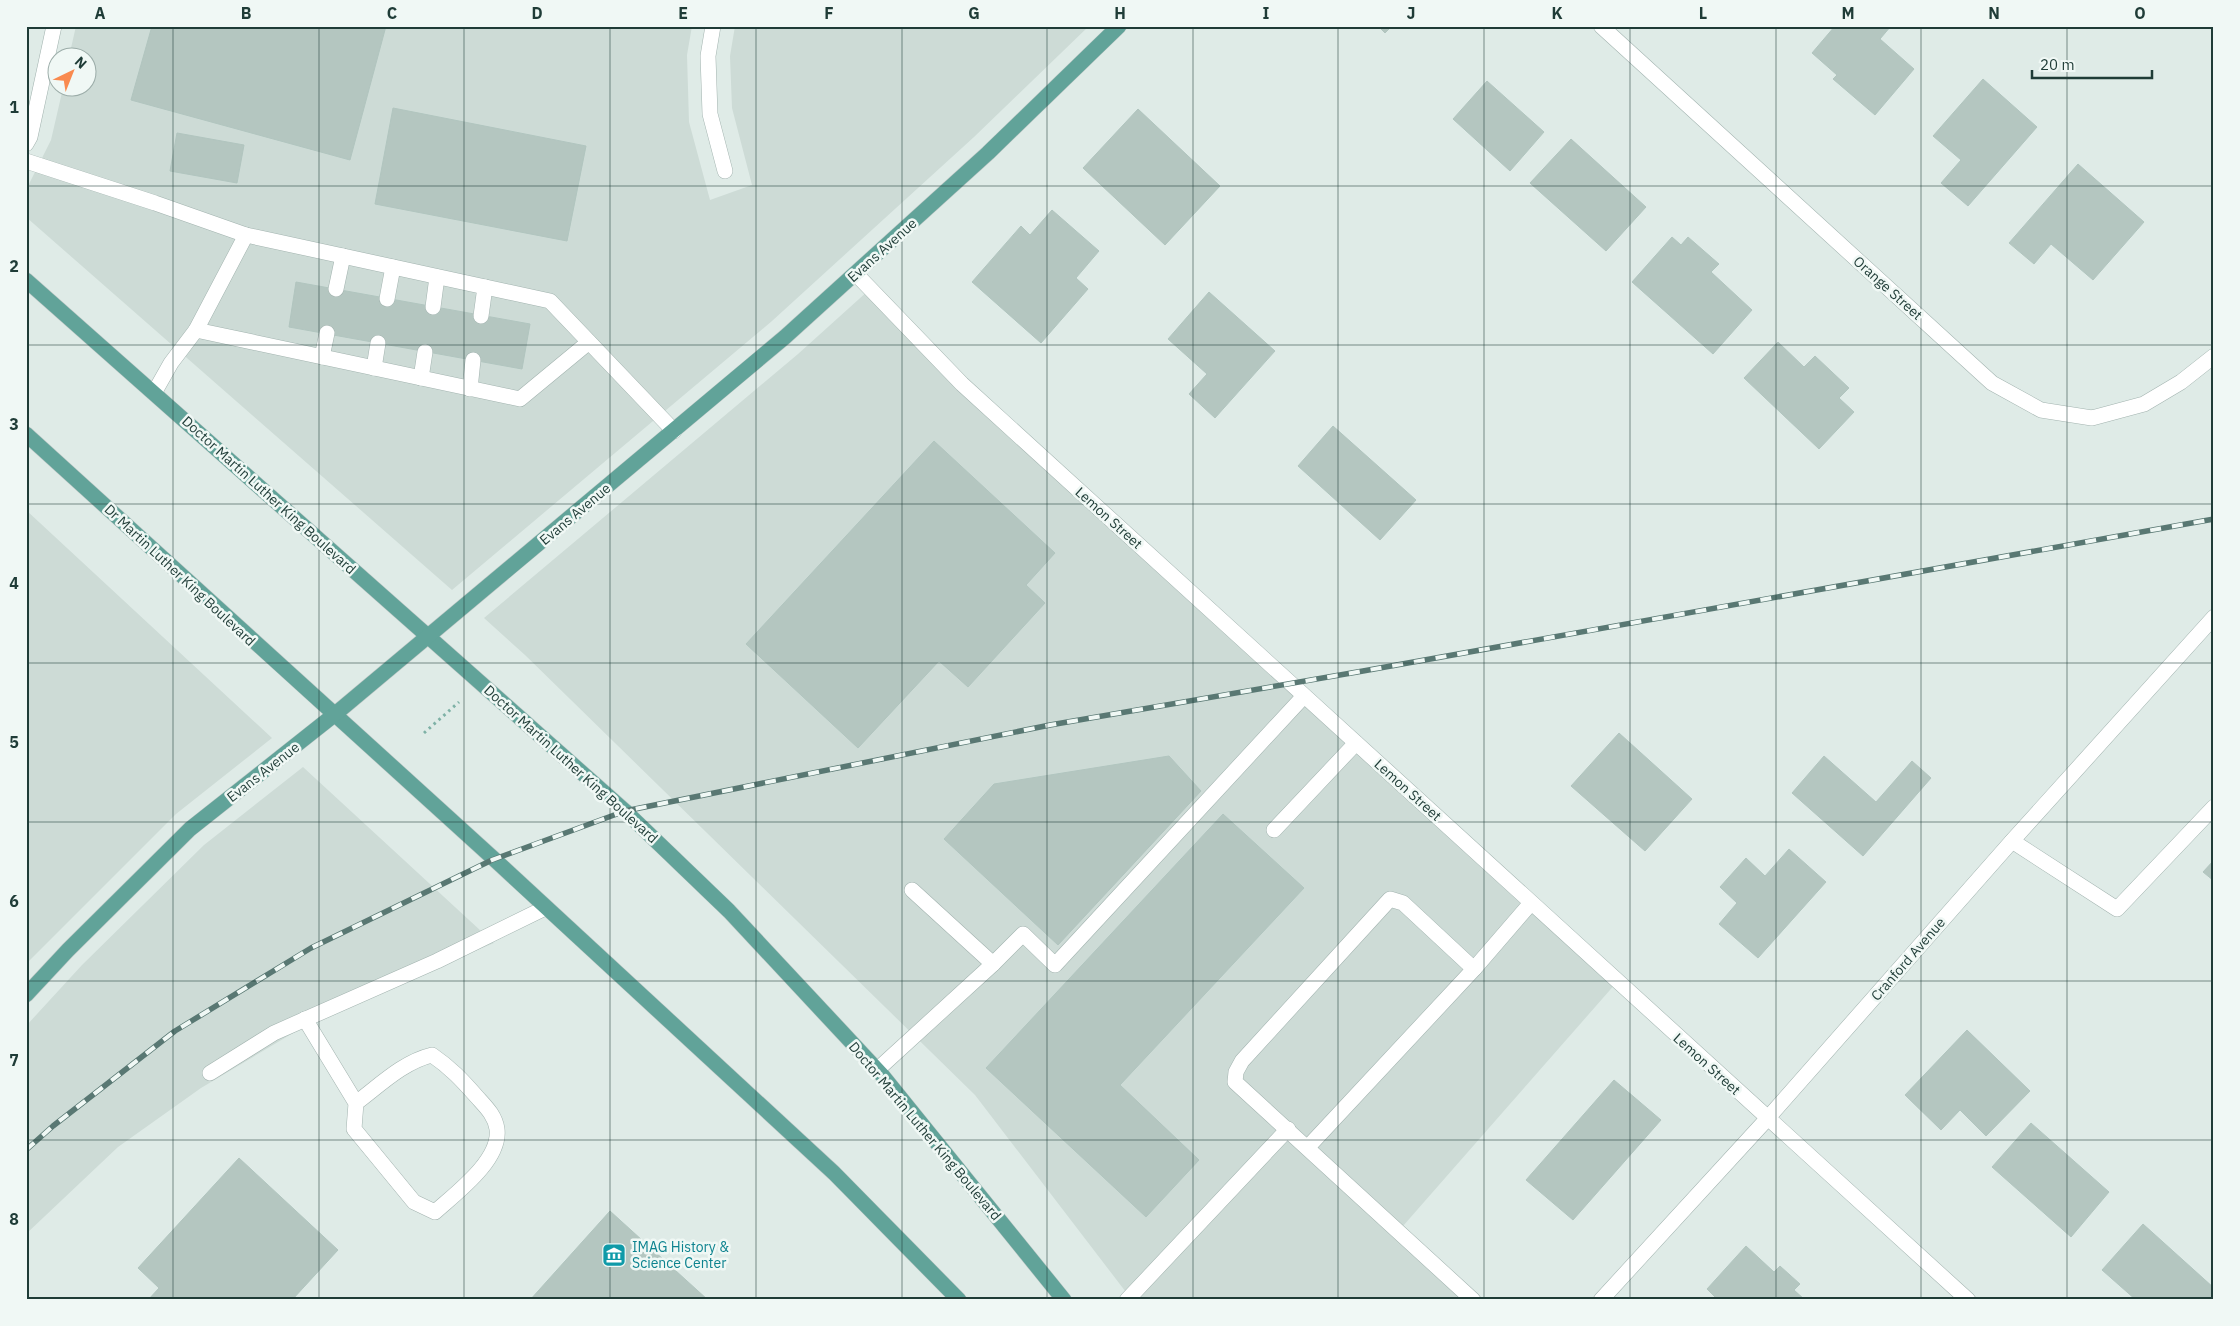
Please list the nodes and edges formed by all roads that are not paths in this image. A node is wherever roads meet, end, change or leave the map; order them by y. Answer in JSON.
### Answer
{"nodes":[{"id":1,"x":54,"y":26,"type":"edge"},
{"id":2,"x":713,"y":26,"type":"edge"},
{"id":3,"x":1119,"y":26,"type":"edge"},
{"id":4,"x":1601,"y":26,"type":"edge"},
{"id":5,"x":26,"y":144,"type":"edge"},
{"id":6,"x":26,"y":162,"type":"edge"},
{"id":7,"x":726,"y":171,"type":"dead end"},
{"id":8,"x":246,"y":235,"type":"junction"},
{"id":9,"x":343,"y":256,"type":"junction"},
{"id":10,"x":393,"y":267,"type":"junction"},
{"id":11,"x":856,"y":274,"type":"junction"},
{"id":12,"x":437,"y":277,"type":"junction"},
{"id":13,"x":26,"y":280,"type":"edge"},
{"id":14,"x":485,"y":287,"type":"junction"},
{"id":15,"x":336,"y":289,"type":"dead end"},
{"id":16,"x":387,"y":299,"type":"dead end"},
{"id":17,"x":433,"y":307,"type":"dead end"},
{"id":18,"x":481,"y":316,"type":"dead end"},
{"id":19,"x":196,"y":330,"type":"junction"},
{"id":20,"x":327,"y":334,"type":"dead end"},
{"id":21,"x":589,"y":342,"type":"junction"},
{"id":22,"x":378,"y":343,"type":"dead end"},
{"id":23,"x":425,"y":352,"type":"dead end"},
{"id":24,"x":2214,"y":356,"type":"edge"},
{"id":25,"x":322,"y":357,"type":"junction"},
{"id":26,"x":473,"y":360,"type":"dead end"},
{"id":27,"x":374,"y":368,"type":"junction"},
{"id":28,"x":421,"y":378,"type":"junction"},
{"id":29,"x":470,"y":389,"type":"junction"},
{"id":30,"x":154,"y":393,"type":"junction"},
{"id":31,"x":674,"y":430,"type":"junction"},
{"id":32,"x":26,"y":434,"type":"edge"},
{"id":33,"x":2214,"y":617,"type":"edge"},
{"id":34,"x":429,"y":636,"type":"junction"},
{"id":35,"x":1304,"y":696,"type":"junction"},
{"id":36,"x":334,"y":715,"type":"junction"},
{"id":37,"x":1356,"y":743,"type":"junction"},
{"id":38,"x":2214,"y":807,"type":"edge"},
{"id":39,"x":1274,"y":830,"type":"dead end"},
{"id":40,"x":2012,"y":841,"type":"junction"},
{"id":41,"x":912,"y":890,"type":"dead end"},
{"id":42,"x":1531,"y":903,"type":"junction"},
{"id":43,"x":545,"y":908,"type":"junction"},
{"id":44,"x":993,"y":964,"type":"junction"},
{"id":45,"x":1474,"y":970,"type":"junction"},
{"id":46,"x":26,"y":995,"type":"edge"},
{"id":47,"x":305,"y":1019,"type":"junction"},
{"id":48,"x":877,"y":1070,"type":"junction"},
{"id":49,"x":210,"y":1073,"type":"dead end"},
{"id":50,"x":356,"y":1103,"type":"junction"},
{"id":51,"x":1767,"y":1119,"type":"junction"},
{"id":52,"x":1288,"y":1129,"type":"junction"},
{"id":53,"x":1308,"y":1147,"type":"junction"},
{"id":54,"x":959,"y":1300,"type":"edge"},
{"id":55,"x":1064,"y":1300,"type":"edge"},
{"id":56,"x":1127,"y":1300,"type":"edge"},
{"id":57,"x":1473,"y":1300,"type":"edge"},
{"id":58,"x":1601,"y":1300,"type":"edge"},
{"id":59,"x":1968,"y":1300,"type":"edge"}],
"edges":[{"from":1,"to":5,"type":"street"},
{"from":2,"to":7,"type":"street"},
{"from":3,"to":11,"type":"main road","name":"Evans Avenue"},
{"from":4,"to":24,"type":"street","name":"Orange Street"},
{"from":6,"to":8,"type":"street"},
{"from":8,"to":9,"type":"street"},
{"from":8,"to":19,"type":"street"},
{"from":9,"to":10,"type":"street"},
{"from":9,"to":15,"type":"street"},
{"from":10,"to":12,"type":"street"},
{"from":10,"to":16,"type":"street"},
{"from":11,"to":31,"type":"main road","name":"Evans Avenue"},
{"from":11,"to":35,"type":"street","name":"Lemon Street"},
{"from":12,"to":14,"type":"street"},
{"from":12,"to":17,"type":"street"},
{"from":13,"to":30,"type":"main road","name":"Doctor Martin Luther King Boulevard"},
{"from":14,"to":18,"type":"street"},
{"from":14,"to":21,"type":"street"},
{"from":19,"to":25,"type":"street"},
{"from":19,"to":30,"type":"street"},
{"from":20,"to":25,"type":"street"},
{"from":21,"to":29,"type":"street"},
{"from":21,"to":31,"type":"street"},
{"from":22,"to":27,"type":"street"},
{"from":23,"to":28,"type":"street"},
{"from":25,"to":27,"type":"street"},
{"from":26,"to":29,"type":"street"},
{"from":27,"to":28,"type":"street"},
{"from":28,"to":29,"type":"street"},
{"from":30,"to":34,"type":"main road","name":"Doctor Martin Luther King Boulevard"},
{"from":31,"to":34,"type":"main road","name":"Evans Avenue"},
{"from":32,"to":36,"type":"main road","name":"Dr Martin Luther King Boulevard"},
{"from":33,"to":40,"type":"street","name":"Cranford Avenue"},
{"from":34,"to":36,"type":"main road","name":"Evans Avenue"},
{"from":34,"to":48,"type":"main road","name":"Doctor Martin Luther King Boulevard"},
{"from":35,"to":37,"type":"street","name":"Lemon Street"},
{"from":35,"to":44,"type":"street"},
{"from":36,"to":43,"type":"main road"},
{"from":36,"to":46,"type":"main road","name":"Evans Avenue"},
{"from":37,"to":39,"type":"street"},
{"from":37,"to":42,"type":"street","name":"Lemon Street"},
{"from":38,"to":40,"type":"street"},
{"from":40,"to":51,"type":"street","name":"Cranford Avenue"},
{"from":41,"to":44,"type":"street"},
{"from":42,"to":45,"type":"street"},
{"from":42,"to":51,"type":"street","name":"Lemon Street"},
{"from":43,"to":47,"type":"street"},
{"from":43,"to":54,"type":"main road"},
{"from":44,"to":48,"type":"street"},
{"from":45,"to":52,"type":"street"},
{"from":45,"to":53,"type":"street"},
{"from":47,"to":49,"type":"street"},
{"from":47,"to":50,"type":"street"},
{"from":48,"to":55,"type":"main road","name":"Doctor Martin Luther King Boulevard"},
{"from":50,"to":50,"type":"street"},
{"from":51,"to":58,"type":"street","name":"Cranford Avenue"},
{"from":51,"to":59,"type":"street","name":"Lemon Street"},
{"from":52,"to":53,"type":"street"},
{"from":52,"to":56,"type":"street"},
{"from":53,"to":57,"type":"street"}]}
